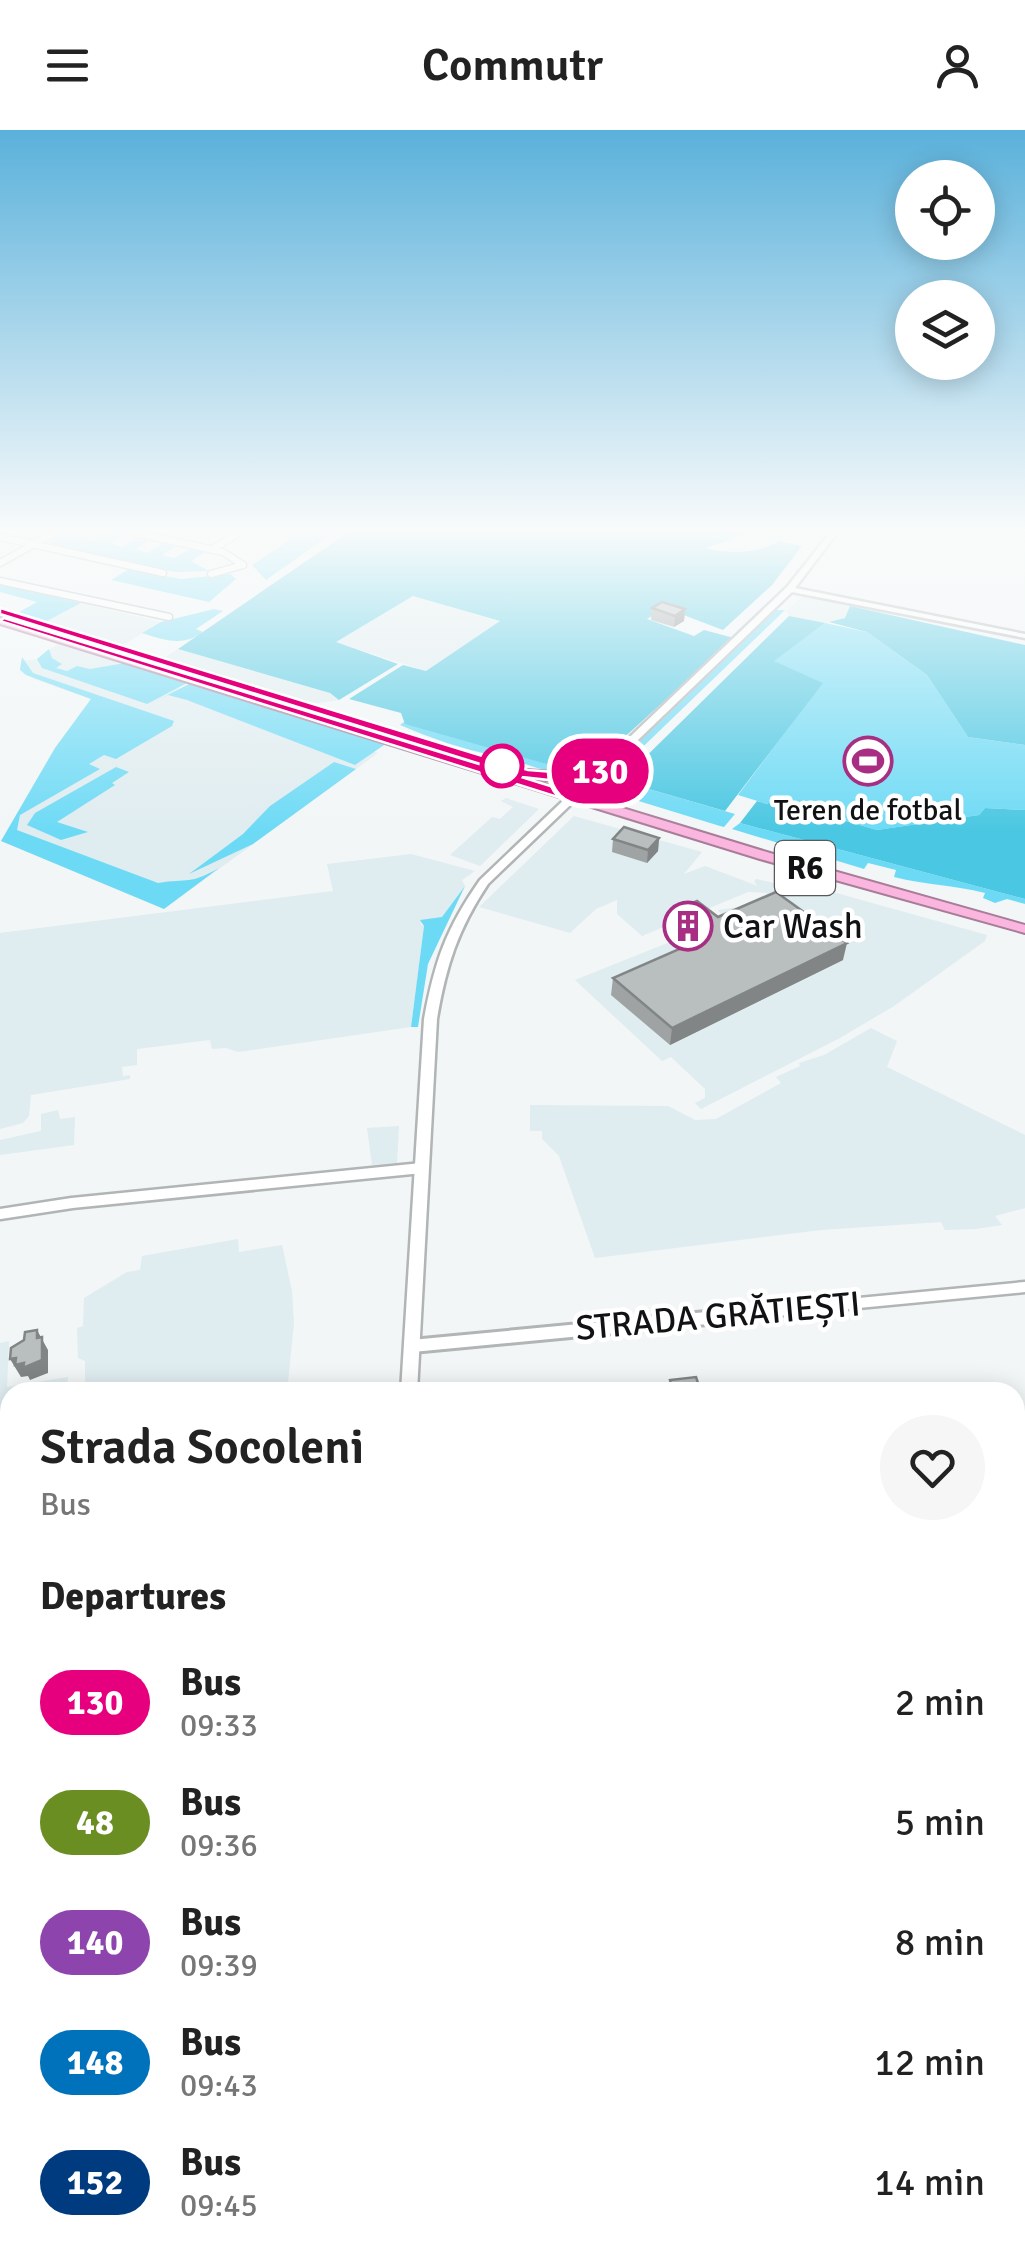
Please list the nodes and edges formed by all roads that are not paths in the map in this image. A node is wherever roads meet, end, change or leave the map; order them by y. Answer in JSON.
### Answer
{"nodes":[{"id":1,"x":38,"y":633,"type":"edge"},
{"id":2,"x":68,"y":633,"type":"edge"},
{"id":3,"x":72,"y":633,"type":"edge"},
{"id":4,"x":745,"y":633,"type":"edge"},
{"id":5,"x":52,"y":637,"type":"junction"},
{"id":6,"x":153,"y":663,"type":"junction"},
{"id":7,"x":339,"y":721,"type":"junction"},
{"id":8,"x":605,"y":767,"type":"junction"},
{"id":9,"x":527,"y":774,"type":"junction"},
{"id":10,"x":592,"y":779,"type":"joint"},
{"id":11,"x":579,"y":798,"type":"junction"},
{"id":12,"x":1005,"y":918,"type":"junction"},
{"id":13,"x":1025,"y":918,"type":"edge"},
{"id":14,"x":1025,"y":929,"type":"edge"},
{"id":15,"x":422,"y":1168,"type":"junction"},
{"id":16,"x":0,"y":1214,"type":"edge"},
{"id":17,"x":1025,"y":1288,"type":"edge"},
{"id":18,"x":412,"y":1346,"type":"junction"},
{"id":19,"x":410,"y":1382,"type":"edge"}],
"edges":[{"from":1,"to":5,"type":"highway","number":"R6"},
{"from":2,"to":5,"type":"highway"},
{"from":3,"to":6,"type":"highway","number":"R6"},
{"from":4,"to":8,"type":"main road"},
{"from":5,"to":6,"type":"highway","number":"R6"},
{"from":6,"to":7,"type":"highway","number":"R6"},
{"from":7,"to":9,"type":"highway","number":"R6"},
{"from":7,"to":11,"type":"highway","number":"R6"},
{"from":8,"to":9,"type":"highway"},
{"from":8,"to":10,"type":"main road"},
{"from":9,"to":11,"type":"highway","number":"R6"},
{"from":10,"to":11,"type":"highway"},
{"from":11,"to":12,"type":"highway","number":"R6"},
{"from":11,"to":15,"type":"main road"},
{"from":12,"to":13,"type":"highway","number":"R6"},
{"from":12,"to":14,"type":"highway","number":"R6"},
{"from":15,"to":16,"type":"street"},
{"from":15,"to":18,"type":"main road"},
{"from":17,"to":18,"type":"street","name":"STRADA GRĂTIEȘTI"},
{"from":18,"to":19,"type":"main road"}]}
